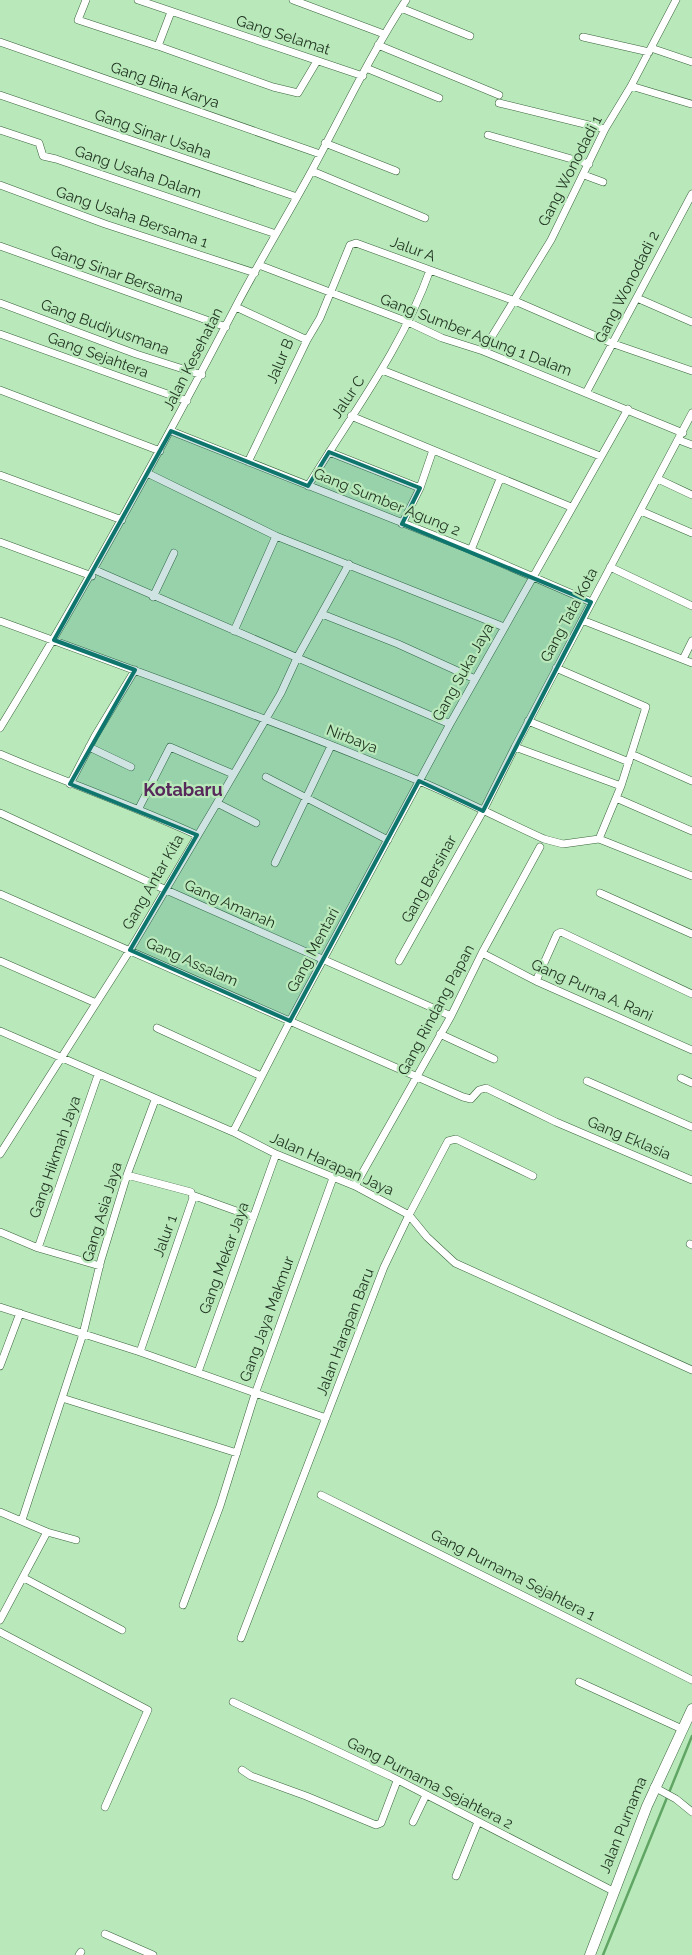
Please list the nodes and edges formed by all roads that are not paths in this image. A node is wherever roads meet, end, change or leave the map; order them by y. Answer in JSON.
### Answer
{"nodes":[{"id":1,"x":86,"y":0,"type":"edge"},
{"id":2,"x":138,"y":0,"type":"edge"},
{"id":3,"x":293,"y":0,"type":"edge"},
{"id":4,"x":406,"y":0,"type":"edge"},
{"id":5,"x":676,"y":0,"type":"edge"},
{"id":6,"x":401,"y":8,"type":"junction"},
{"id":7,"x":171,"y":12,"type":"junction"},
{"id":8,"x":384,"y":34,"type":"junction"},
{"id":9,"x":470,"y":36,"type":"dead end"},
{"id":10,"x":583,"y":37,"type":"dead end"},
{"id":11,"x":0,"y":42,"type":"edge"},
{"id":12,"x":378,"y":45,"type":"junction"},
{"id":13,"x":157,"y":46,"type":"junction"},
{"id":14,"x":650,"y":50,"type":"junction"},
{"id":15,"x":317,"y":61,"type":"junction"},
{"id":16,"x":692,"y":62,"type":"edge"},
{"id":17,"x":366,"y":68,"type":"junction"},
{"id":18,"x":363,"y":76,"type":"junction"},
{"id":19,"x":631,"y":86,"type":"junction"},
{"id":20,"x":0,"y":95,"type":"edge"},
{"id":21,"x":439,"y":98,"type":"dead end"},
{"id":22,"x":692,"y":104,"type":"edge"},
{"id":23,"x":605,"y":129,"type":"junction"},
{"id":24,"x":0,"y":130,"type":"edge"},
{"id":25,"x":488,"y":135,"type":"dead end"},
{"id":26,"x":325,"y":143,"type":"junction"},
{"id":27,"x":320,"y":154,"type":"junction"},
{"id":28,"x":590,"y":164,"type":"junction"},
{"id":29,"x":312,"y":171,"type":"junction"},
{"id":30,"x":396,"y":171,"type":"dead end"},
{"id":31,"x":584,"y":174,"type":"junction"},
{"id":32,"x":603,"y":182,"type":"dead end"},
{"id":33,"x":0,"y":185,"type":"edge"},
{"id":34,"x":692,"y":194,"type":"edge"},
{"id":35,"x":297,"y":197,"type":"junction"},
{"id":36,"x":425,"y":218,"type":"dead end"},
{"id":37,"x":276,"y":234,"type":"junction"},
{"id":38,"x":0,"y":246,"type":"edge"},
{"id":39,"x":259,"y":265,"type":"junction"},
{"id":40,"x":430,"y":270,"type":"junction"},
{"id":41,"x":255,"y":273,"type":"junction"},
{"id":42,"x":331,"y":293,"type":"junction"},
{"id":43,"x":637,"y":298,"type":"junction"},
{"id":44,"x":514,"y":301,"type":"junction"},
{"id":45,"x":0,"y":303,"type":"edge"},
{"id":46,"x":236,"y":306,"type":"junction"},
{"id":47,"x":408,"y":322,"type":"junction"},
{"id":48,"x":692,"y":322,"type":"edge"},
{"id":49,"x":226,"y":327,"type":"junction"},
{"id":50,"x":0,"y":334,"type":"edge"},
{"id":51,"x":307,"y":340,"type":"junction"},
{"id":52,"x":614,"y":344,"type":"junction"},
{"id":53,"x":483,"y":351,"type":"junction"},
{"id":54,"x":382,"y":370,"type":"junction"},
{"id":55,"x":692,"y":371,"type":"edge"},
{"id":56,"x":202,"y":375,"type":"junction"},
{"id":57,"x":0,"y":390,"type":"edge"},
{"id":58,"x":586,"y":393,"type":"junction"},
{"id":59,"x":187,"y":401,"type":"junction"},
{"id":60,"x":628,"y":409,"type":"junction"},
{"id":61,"x":692,"y":413,"type":"edge"},
{"id":62,"x":351,"y":416,"type":"junction"},
{"id":63,"x":171,"y":430,"type":"junction"},
{"id":64,"x":681,"y":436,"type":"junction"},
{"id":65,"x":692,"y":445,"type":"edge"},
{"id":66,"x":432,"y":450,"type":"junction"},
{"id":67,"x":160,"y":451,"type":"junction"},
{"id":68,"x":329,"y":452,"type":"junction"},
{"id":69,"x":600,"y":456,"type":"junction"},
{"id":70,"x":248,"y":462,"type":"junction"},
{"id":71,"x":147,"y":473,"type":"junction"},
{"id":72,"x":0,"y":475,"type":"edge"},
{"id":73,"x":500,"y":479,"type":"junction"},
{"id":74,"x":658,"y":479,"type":"junction"},
{"id":75,"x":308,"y":486,"type":"junction"},
{"id":76,"x":420,"y":488,"type":"junction"},
{"id":77,"x":692,"y":495,"type":"edge"},
{"id":78,"x":571,"y":507,"type":"junction"},
{"id":79,"x":641,"y":511,"type":"junction"},
{"id":80,"x":122,"y":520,"type":"junction"},
{"id":81,"x":402,"y":524,"type":"junction"},
{"id":82,"x":692,"y":533,"type":"edge"},
{"id":83,"x":276,"y":536,"type":"junction"},
{"id":84,"x":0,"y":542,"type":"edge"},
{"id":85,"x":471,"y":550,"type":"junction"},
{"id":86,"x":174,"y":553,"type":"dead end"},
{"id":87,"x":349,"y":564,"type":"junction"},
{"id":88,"x":610,"y":567,"type":"junction"},
{"id":89,"x":93,"y":573,"type":"junction"},
{"id":90,"x":532,"y":577,"type":"junction"},
{"id":91,"x":153,"y":597,"type":"junction"},
{"id":92,"x":591,"y":602,"type":"junction"},
{"id":93,"x":692,"y":606,"type":"edge"},
{"id":94,"x":322,"y":614,"type":"junction"},
{"id":95,"x":0,"y":620,"type":"edge"},
{"id":96,"x":582,"y":620,"type":"junction"},
{"id":97,"x":504,"y":627,"type":"junction"},
{"id":98,"x":234,"y":631,"type":"junction"},
{"id":99,"x":54,"y":640,"type":"junction"},
{"id":100,"x":692,"y":641,"type":"edge"},
{"id":101,"x":297,"y":658,"type":"junction"},
{"id":102,"x":683,"y":659,"type":"junction"},
{"id":103,"x":692,"y":663,"type":"edge"},
{"id":104,"x":556,"y":668,"type":"junction"},
{"id":105,"x":134,"y":670,"type":"junction"},
{"id":106,"x":475,"y":679,"type":"junction"},
{"id":107,"x":265,"y":720,"type":"junction"},
{"id":108,"x":528,"y":721,"type":"junction"},
{"id":109,"x":450,"y":724,"type":"junction"},
{"id":110,"x":0,"y":728,"type":"edge"},
{"id":111,"x":331,"y":746,"type":"junction"},
{"id":112,"x":89,"y":747,"type":"junction"},
{"id":113,"x":515,"y":747,"type":"junction"},
{"id":114,"x":0,"y":754,"type":"edge"},
{"id":115,"x":630,"y":758,"type":"junction"},
{"id":116,"x":131,"y":767,"type":"dead end"},
{"id":117,"x":233,"y":774,"type":"junction"},
{"id":118,"x":266,"y":778,"type":"dead end"},
{"id":119,"x":419,"y":781,"type":"junction"},
{"id":120,"x":692,"y":781,"type":"edge"},
{"id":121,"x":70,"y":784,"type":"junction"},
{"id":122,"x":621,"y":786,"type":"junction"},
{"id":123,"x":305,"y":798,"type":"junction"},
{"id":124,"x":616,"y":798,"type":"junction"},
{"id":125,"x":217,"y":803,"type":"junction"},
{"id":126,"x":138,"y":808,"type":"junction"},
{"id":127,"x":483,"y":811,"type":"junction"},
{"id":128,"x":0,"y":813,"type":"edge"},
{"id":129,"x":256,"y":823,"type":"dead end"},
{"id":130,"x":692,"y":831,"type":"edge"},
{"id":131,"x":197,"y":834,"type":"junction"},
{"id":132,"x":388,"y":840,"type":"junction"},
{"id":133,"x":599,"y":840,"type":"junction"},
{"id":134,"x":542,"y":843,"type":"junction"},
{"id":135,"x":275,"y":862,"type":"dead end"},
{"id":136,"x":692,"y":876,"type":"edge"},
{"id":137,"x":164,"y":889,"type":"junction"},
{"id":138,"x":600,"y":893,"type":"dead end"},
{"id":139,"x":0,"y":894,"type":"edge"},
{"id":140,"x":692,"y":934,"type":"edge"},
{"id":141,"x":130,"y":950,"type":"junction"},
{"id":142,"x":482,"y":953,"type":"junction"},
{"id":143,"x":0,"y":960,"type":"edge"},
{"id":144,"x":323,"y":960,"type":"junction"},
{"id":145,"x":399,"y":961,"type":"dead end"},
{"id":146,"x":536,"y":981,"type":"junction"},
{"id":147,"x":692,"y":994,"type":"edge"},
{"id":148,"x":96,"y":1003,"type":"junction"},
{"id":149,"x":451,"y":1016,"type":"junction"},
{"id":150,"x":290,"y":1020,"type":"junction"},
{"id":151,"x":157,"y":1028,"type":"dead end"},
{"id":152,"x":0,"y":1031,"type":"edge"},
{"id":153,"x":440,"y":1034,"type":"junction"},
{"id":154,"x":692,"y":1050,"type":"edge"},
{"id":155,"x":62,"y":1057,"type":"junction"},
{"id":156,"x":494,"y":1059,"type":"dead end"},
{"id":157,"x":98,"y":1075,"type":"junction"},
{"id":158,"x":261,"y":1076,"type":"junction"},
{"id":159,"x":416,"y":1076,"type":"junction"},
{"id":160,"x":681,"y":1078,"type":"dead end"},
{"id":161,"x":587,"y":1081,"type":"dead end"},
{"id":162,"x":692,"y":1084,"type":"edge"},
{"id":163,"x":155,"y":1100,"type":"junction"},
{"id":164,"x":692,"y":1127,"type":"edge"},
{"id":165,"x":232,"y":1132,"type":"junction"},
{"id":166,"x":0,"y":1154,"type":"edge"},
{"id":167,"x":276,"y":1154,"type":"junction"},
{"id":168,"x":127,"y":1175,"type":"junction"},
{"id":169,"x":533,"y":1176,"type":"dead end"},
{"id":170,"x":333,"y":1178,"type":"junction"},
{"id":171,"x":692,"y":1180,"type":"edge"},
{"id":172,"x":355,"y":1186,"type":"junction"},
{"id":173,"x":192,"y":1195,"type":"junction"},
{"id":174,"x":409,"y":1215,"type":"junction"},
{"id":175,"x":253,"y":1217,"type":"junction"},
{"id":176,"x":0,"y":1232,"type":"edge"},
{"id":177,"x":38,"y":1248,"type":"junction"},
{"id":178,"x":100,"y":1266,"type":"junction"},
{"id":179,"x":0,"y":1307,"type":"edge"},
{"id":180,"x":20,"y":1313,"type":"junction"},
{"id":181,"x":83,"y":1334,"type":"junction"},
{"id":182,"x":140,"y":1352,"type":"junction"},
{"id":183,"x":0,"y":1366,"type":"edge"},
{"id":184,"x":692,"y":1370,"type":"edge"},
{"id":185,"x":198,"y":1372,"type":"junction"},
{"id":186,"x":255,"y":1394,"type":"junction"},
{"id":187,"x":62,"y":1398,"type":"junction"},
{"id":188,"x":326,"y":1418,"type":"junction"},
{"id":189,"x":237,"y":1453,"type":"junction"},
{"id":190,"x":321,"y":1495,"type":"dead end"},
{"id":191,"x":0,"y":1512,"type":"edge"},
{"id":192,"x":22,"y":1520,"type":"junction"},
{"id":193,"x":47,"y":1532,"type":"junction"},
{"id":194,"x":76,"y":1540,"type":"dead end"},
{"id":195,"x":24,"y":1578,"type":"junction"},
{"id":196,"x":183,"y":1606,"type":"dead end"},
{"id":197,"x":0,"y":1620,"type":"edge"},
{"id":198,"x":122,"y":1630,"type":"dead end"},
{"id":199,"x":0,"y":1632,"type":"edge"},
{"id":200,"x":241,"y":1638,"type":"dead end"},
{"id":201,"x":692,"y":1680,"type":"edge"},
{"id":202,"x":579,"y":1682,"type":"dead end"},
{"id":203,"x":233,"y":1702,"type":"dead end"},
{"id":204,"x":692,"y":1709,"type":"edge"},
{"id":205,"x":682,"y":1729,"type":"junction"},
{"id":206,"x":242,"y":1770,"type":"dead end"},
{"id":207,"x":398,"y":1780,"type":"junction"},
{"id":208,"x":655,"y":1787,"type":"junction"},
{"id":209,"x":426,"y":1794,"type":"junction"},
{"id":210,"x":105,"y":1807,"type":"dead end"},
{"id":211,"x":692,"y":1812,"type":"edge"},
{"id":212,"x":413,"y":1822,"type":"dead end"},
{"id":213,"x":478,"y":1822,"type":"junction"},
{"id":214,"x":456,"y":1876,"type":"dead end"},
{"id":215,"x":613,"y":1891,"type":"junction"},
{"id":216,"x":105,"y":1934,"type":"dead end"},
{"id":217,"x":153,"y":1955,"type":"edge"},
{"id":218,"x":590,"y":1955,"type":"edge"}],
"edges":[{"from":1,"to":13,"type":"street"},
{"from":2,"to":7,"type":"street","name":"Gang Selamat"},
{"from":3,"to":8,"type":"street"},
{"from":4,"to":6,"type":"street","name":"Jalan Kesehatan"},
{"from":5,"to":14,"type":"street","name":"Gang Wonodadi 1"},
{"from":6,"to":8,"type":"street","name":"Jalan Kesehatan"},
{"from":6,"to":9,"type":"street"},
{"from":7,"to":13,"type":"street"},
{"from":7,"to":15,"type":"street","name":"Gang Selamat"},
{"from":8,"to":12,"type":"street","name":"Jalan Kesehatan"},
{"from":10,"to":14,"type":"street"},
{"from":11,"to":27,"type":"street","name":"Gang Bina Karya"},
{"from":12,"to":17,"type":"street","name":"Jalan Kesehatan"},
{"from":12,"to":23,"type":"street"},
{"from":13,"to":15,"type":"street"},
{"from":14,"to":16,"type":"street"},
{"from":14,"to":19,"type":"street","name":"Gang Wonodadi 1"},
{"from":15,"to":18,"type":"street","name":"Gang Selamat"},
{"from":17,"to":18,"type":"street","name":"Jalan Kesehatan"},
{"from":17,"to":21,"type":"street"},
{"from":18,"to":26,"type":"street","name":"Jalan Kesehatan"},
{"from":19,"to":22,"type":"street"},
{"from":19,"to":23,"type":"street","name":"Gang Wonodadi 1"},
{"from":20,"to":35,"type":"street","name":"Gang Sinar Usaha"},
{"from":23,"to":28,"type":"street","name":"Gang Wonodadi 1"},
{"from":24,"to":37,"type":"street","name":"Gang Usaha Dalam"},
{"from":25,"to":28,"type":"street"},
{"from":26,"to":27,"type":"street","name":"Jalan Kesehatan"},
{"from":26,"to":30,"type":"street"},
{"from":27,"to":29,"type":"street","name":"Jalan Kesehatan"},
{"from":28,"to":31,"type":"street","name":"Gang Wonodadi 1"},
{"from":29,"to":35,"type":"street","name":"Jalan Kesehatan"},
{"from":29,"to":36,"type":"street"},
{"from":31,"to":32,"type":"street"},
{"from":31,"to":44,"type":"street","name":"Gang Wonodadi 1"},
{"from":33,"to":41,"type":"street","name":"Gang Usaha Bersama 1"},
{"from":34,"to":43,"type":"street","name":"Gang Wonodadi 2"},
{"from":35,"to":37,"type":"street","name":"Jalan Kesehatan"},
{"from":37,"to":39,"type":"street","name":"Jalan Kesehatan"},
{"from":38,"to":49,"type":"street","name":"Gang Sinar Bersama"},
{"from":39,"to":41,"type":"street","name":"Jalan Kesehatan"},
{"from":39,"to":42,"type":"street","name":"Gang Sumber Agung 1 Dalam"},
{"from":40,"to":42,"type":"street","name":"Jalur A"},
{"from":40,"to":44,"type":"street","name":"Jalur A"},
{"from":40,"to":47,"type":"street","name":"Jalur C"},
{"from":41,"to":46,"type":"street","name":"Jalan Kesehatan"},
{"from":42,"to":47,"type":"street","name":"Gang Sumber Agung 1 Dalam"},
{"from":42,"to":51,"type":"street"},
{"from":43,"to":48,"type":"street"},
{"from":43,"to":52,"type":"street","name":"Gang Wonodadi 2"},
{"from":44,"to":52,"type":"street","name":"Jalur A"},
{"from":44,"to":53,"type":"street","name":"Gang Wonodadi 1"},
{"from":45,"to":56,"type":"street","name":"Gang Budiyusmana"},
{"from":46,"to":49,"type":"street","name":"Jalan Kesehatan"},
{"from":46,"to":51,"type":"street","name":"Jalur B"},
{"from":47,"to":53,"type":"street","name":"Gang Sumber Agung 1 Dalam"},
{"from":47,"to":54,"type":"street","name":"Jalur C"},
{"from":49,"to":56,"type":"street","name":"Jalan Kesehatan"},
{"from":50,"to":59,"type":"street","name":"Gang Sejahtera"},
{"from":51,"to":70,"type":"street","name":"Jalur B"},
{"from":52,"to":55,"type":"street","name":"Jalur A"},
{"from":52,"to":58,"type":"street","name":"Gang Wonodadi 2"},
{"from":53,"to":58,"type":"street","name":"Gang Sumber Agung 1 Dalam"},
{"from":54,"to":62,"type":"street","name":"Jalur C"},
{"from":54,"to":69,"type":"street"},
{"from":56,"to":59,"type":"street","name":"Jalan Kesehatan"},
{"from":57,"to":67,"type":"street"},
{"from":58,"to":60,"type":"street","name":"Gang Sumber Agung 1 Dalam"},
{"from":59,"to":63,"type":"street","name":"Jalan Kesehatan"},
{"from":60,"to":64,"type":"street","name":"Gang Sumber Agung 1 Dalam"},
{"from":60,"to":69,"type":"street","name":"Gang Suka Jaya"},
{"from":61,"to":64,"type":"street","name":"Gang Tata Kota"},
{"from":62,"to":66,"type":"street"},
{"from":62,"to":68,"type":"street","name":"Jalur C"},
{"from":63,"to":67,"type":"street","name":"Jalan Kesehatan"},
{"from":63,"to":70,"type":"street","name":"Gang Sumber Agung 2"},
{"from":64,"to":65,"type":"street","name":"Gang Sumber Agung 1 Dalam"},
{"from":64,"to":74,"type":"street","name":"Gang Tata Kota"},
{"from":66,"to":73,"type":"street"},
{"from":66,"to":76,"type":"street"},
{"from":67,"to":71,"type":"street","name":"Jalan Kesehatan"},
{"from":68,"to":75,"type":"street","name":"Jalur C"},
{"from":68,"to":76,"type":"street"},
{"from":69,"to":78,"type":"street","name":"Gang Suka Jaya"},
{"from":70,"to":75,"type":"street","name":"Gang Sumber Agung 2"},
{"from":71,"to":80,"type":"street","name":"Jalan Kesehatan"},
{"from":71,"to":83,"type":"street"},
{"from":72,"to":80,"type":"street"},
{"from":73,"to":78,"type":"street"},
{"from":73,"to":85,"type":"street"},
{"from":74,"to":77,"type":"street"},
{"from":74,"to":79,"type":"street","name":"Gang Tata Kota"},
{"from":75,"to":81,"type":"street","name":"Gang Sumber Agung 2"},
{"from":76,"to":81,"type":"street"},
{"from":78,"to":90,"type":"street","name":"Gang Suka Jaya"},
{"from":79,"to":82,"type":"street"},
{"from":79,"to":88,"type":"street","name":"Gang Tata Kota"},
{"from":80,"to":89,"type":"street","name":"Jalan Kesehatan"},
{"from":81,"to":85,"type":"street","name":"Gang Sumber Agung 2"},
{"from":83,"to":87,"type":"street"},
{"from":83,"to":98,"type":"street"},
{"from":84,"to":89,"type":"street"},
{"from":85,"to":90,"type":"street","name":"Gang Sumber Agung 2"},
{"from":86,"to":91,"type":"street"},
{"from":87,"to":94,"type":"street","name":"Gang Antar Kita"},
{"from":87,"to":97,"type":"street"},
{"from":88,"to":92,"type":"street","name":"Gang Tata Kota"},
{"from":88,"to":93,"type":"street"},
{"from":89,"to":91,"type":"street"},
{"from":89,"to":99,"type":"street","name":"Jalan Kesehatan"},
{"from":90,"to":92,"type":"street","name":"Gang Sumber Agung 2"},
{"from":90,"to":97,"type":"street","name":"Gang Suka Jaya"},
{"from":91,"to":98,"type":"street"},
{"from":92,"to":96,"type":"street","name":"Gang Tata Kota"},
{"from":94,"to":101,"type":"street","name":"Gang Antar Kita"},
{"from":94,"to":106,"type":"street"},
{"from":95,"to":99,"type":"street","name":"Nirbaya"},
{"from":96,"to":102,"type":"street"},
{"from":96,"to":104,"type":"street","name":"Gang Tata Kota"},
{"from":97,"to":106,"type":"street","name":"Gang Suka Jaya"},
{"from":98,"to":101,"type":"street"},
{"from":99,"to":105,"type":"street","name":"Nirbaya"},
{"from":99,"to":110,"type":"street","name":"Jalan Kesehatan"},
{"from":100,"to":102,"type":"street"},
{"from":101,"to":107,"type":"street","name":"Gang Antar Kita"},
{"from":101,"to":109,"type":"street"},
{"from":102,"to":103,"type":"street"},
{"from":104,"to":108,"type":"street","name":"Gang Tata Kota"},
{"from":104,"to":115,"type":"street"},
{"from":105,"to":107,"type":"street","name":"Nirbaya"},
{"from":105,"to":112,"type":"street"},
{"from":106,"to":109,"type":"street","name":"Gang Suka Jaya"},
{"from":107,"to":111,"type":"street","name":"Nirbaya"},
{"from":107,"to":117,"type":"street","name":"Gang Antar Kita"},
{"from":108,"to":113,"type":"street","name":"Gang Tata Kota"},
{"from":108,"to":115,"type":"street"},
{"from":109,"to":119,"type":"street","name":"Gang Suka Jaya"},
{"from":111,"to":119,"type":"street","name":"Nirbaya"},
{"from":111,"to":123,"type":"street"},
{"from":112,"to":116,"type":"street"},
{"from":112,"to":121,"type":"street"},
{"from":113,"to":122,"type":"street"},
{"from":113,"to":127,"type":"street","name":"Gang Tata Kota"},
{"from":114,"to":121,"type":"street"},
{"from":115,"to":120,"type":"street"},
{"from":115,"to":122,"type":"street"},
{"from":117,"to":125,"type":"street","name":"Gang Antar Kita"},
{"from":117,"to":126,"type":"street"},
{"from":118,"to":123,"type":"street"},
{"from":119,"to":127,"type":"street","name":"Nirbaya"},
{"from":119,"to":132,"type":"street","name":"Gang Mentari"},
{"from":121,"to":126,"type":"street"},
{"from":122,"to":124,"type":"street"},
{"from":123,"to":132,"type":"street"},
{"from":123,"to":135,"type":"street"},
{"from":124,"to":130,"type":"street"},
{"from":124,"to":133,"type":"street"},
{"from":125,"to":129,"type":"street"},
{"from":125,"to":131,"type":"street","name":"Gang Antar Kita"},
{"from":126,"to":131,"type":"street"},
{"from":127,"to":134,"type":"street","name":"Nirbaya"},
{"from":127,"to":145,"type":"street","name":"Gang Bersinar"},
{"from":128,"to":137,"type":"street","name":"Gang Amanah"},
{"from":131,"to":137,"type":"street","name":"Gang Antar Kita"},
{"from":132,"to":144,"type":"street","name":"Gang Mentari"},
{"from":133,"to":134,"type":"street","name":"Nirbaya"},
{"from":133,"to":136,"type":"street","name":"Nirbaya"},
{"from":134,"to":142,"type":"street","name":"Gang Rindang Papan"},
{"from":137,"to":141,"type":"street","name":"Gang Antar Kita"},
{"from":137,"to":144,"type":"street","name":"Gang Amanah"},
{"from":138,"to":140,"type":"street"},
{"from":139,"to":141,"type":"street","name":"Gang Assalam"},
{"from":141,"to":148,"type":"street","name":"Gang Antar Kita"},
{"from":141,"to":150,"type":"street","name":"Gang Assalam"},
{"from":142,"to":146,"type":"street","name":"Gang Purna A. Rani"},
{"from":142,"to":149,"type":"street","name":"Gang Rindang Papan"},
{"from":143,"to":148,"type":"street"},
{"from":144,"to":149,"type":"street","name":"Gang Amanah"},
{"from":144,"to":150,"type":"street","name":"Gang Mentari"},
{"from":146,"to":147,"type":"street"},
{"from":146,"to":154,"type":"street","name":"Gang Purna A. Rani"},
{"from":148,"to":155,"type":"street","name":"Gang Antar Kita"},
{"from":149,"to":153,"type":"street","name":"Gang Rindang Papan"},
{"from":150,"to":158,"type":"street","name":"Gang Mentari"},
{"from":150,"to":159,"type":"street","name":"Gang Assalam"},
{"from":151,"to":158,"type":"street"},
{"from":152,"to":155,"type":"street","name":"Jalan Harapan Jaya"},
{"from":153,"to":156,"type":"street"},
{"from":153,"to":159,"type":"street","name":"Gang Rindang Papan"},
{"from":155,"to":157,"type":"street","name":"Jalan Harapan Jaya"},
{"from":155,"to":166,"type":"street","name":"Gang Antar Kita"},
{"from":157,"to":163,"type":"street","name":"Jalan Harapan Jaya"},
{"from":157,"to":177,"type":"street","name":"Gang Hikmah Jaya"},
{"from":158,"to":165,"type":"street","name":"Gang Mentari"},
{"from":159,"to":171,"type":"street","name":"Gang Eklasia"},
{"from":159,"to":172,"type":"street","name":"Gang Rindang Papan"},
{"from":160,"to":162,"type":"street"},
{"from":161,"to":164,"type":"street"},
{"from":163,"to":165,"type":"street","name":"Jalan Harapan Jaya"},
{"from":163,"to":168,"type":"street","name":"Gang Asia Jaya"},
{"from":165,"to":167,"type":"street","name":"Jalan Harapan Jaya"},
{"from":167,"to":170,"type":"street","name":"Jalan Harapan Jaya"},
{"from":167,"to":175,"type":"street","name":"Gang Mekar Jaya"},
{"from":168,"to":173,"type":"street"},
{"from":168,"to":178,"type":"street","name":"Gang Asia Jaya"},
{"from":169,"to":174,"type":"street","name":"Jalan Harapan Baru"},
{"from":170,"to":172,"type":"street","name":"Jalan Harapan Jaya"},
{"from":170,"to":186,"type":"street","name":"Gang Jaya Makmur"},
{"from":172,"to":174,"type":"street","name":"Jalan Harapan Jaya"},
{"from":173,"to":175,"type":"street"},
{"from":173,"to":182,"type":"street","name":"Jalur 1"},
{"from":174,"to":184,"type":"street","name":"Jalan Harapan Jaya"},
{"from":174,"to":188,"type":"street","name":"Jalan Harapan Baru"},
{"from":175,"to":185,"type":"street","name":"Gang Mekar Jaya"},
{"from":176,"to":177,"type":"street"},
{"from":177,"to":178,"type":"street"},
{"from":178,"to":181,"type":"street","name":"Gang Asia Jaya"},
{"from":179,"to":180,"type":"street"},
{"from":180,"to":181,"type":"street"},
{"from":180,"to":183,"type":"street"},
{"from":181,"to":182,"type":"street"},
{"from":181,"to":187,"type":"street","name":"Gang Asia Jaya"},
{"from":182,"to":185,"type":"street"},
{"from":185,"to":186,"type":"street"},
{"from":186,"to":188,"type":"street"},
{"from":186,"to":189,"type":"street","name":"Gang Jaya Makmur"},
{"from":187,"to":189,"type":"street"},
{"from":187,"to":192,"type":"street","name":"Gang Asia Jaya"},
{"from":188,"to":200,"type":"street","name":"Jalan Harapan Baru"},
{"from":189,"to":196,"type":"street","name":"Gang Jaya Makmur"},
{"from":190,"to":201,"type":"street","name":"Gang Purnama Sejahtera 1"},
{"from":191,"to":192,"type":"street"},
{"from":192,"to":193,"type":"street"},
{"from":193,"to":194,"type":"street"},
{"from":193,"to":195,"type":"street"},
{"from":195,"to":197,"type":"street"},
{"from":195,"to":198,"type":"street"},
{"from":199,"to":210,"type":"street"},
{"from":202,"to":205,"type":"street"},
{"from":203,"to":207,"type":"street","name":"Gang Purnama Sejahtera 2"},
{"from":204,"to":205,"type":"street","name":"Jalan Purnama"},
{"from":205,"to":208,"type":"street","name":"Jalan Purnama"},
{"from":206,"to":207,"type":"street"},
{"from":207,"to":209,"type":"street","name":"Gang Purnama Sejahtera 2"},
{"from":208,"to":211,"type":"street"},
{"from":208,"to":215,"type":"street","name":"Jalan Purnama"},
{"from":209,"to":212,"type":"street"},
{"from":209,"to":213,"type":"street","name":"Gang Purnama Sejahtera 2"},
{"from":213,"to":214,"type":"street"},
{"from":213,"to":215,"type":"street","name":"Gang Purnama Sejahtera 2"},
{"from":215,"to":218,"type":"street","name":"Jalan Purnama"},
{"from":216,"to":217,"type":"street"}]}
